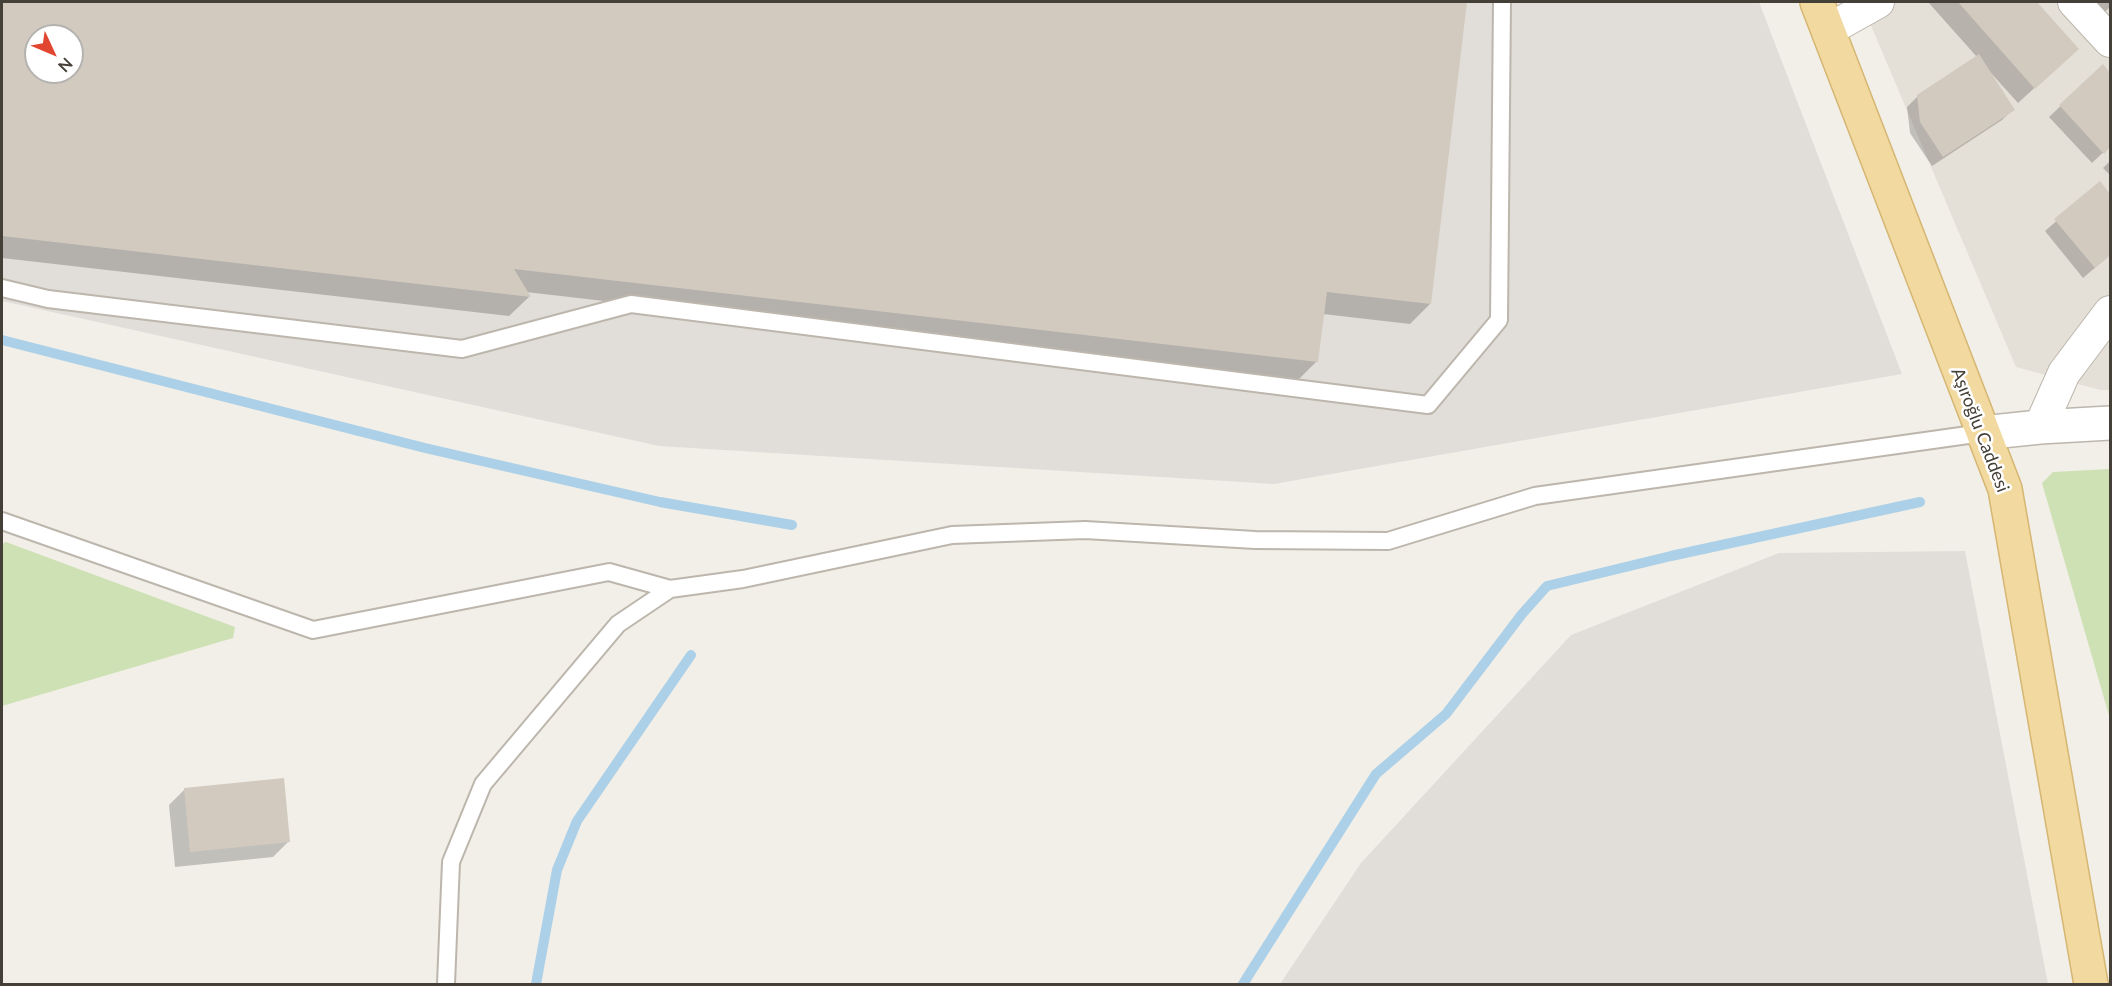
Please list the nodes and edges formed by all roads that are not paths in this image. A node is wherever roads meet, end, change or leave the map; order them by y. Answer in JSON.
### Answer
{"nodes":[{"id":1,"x":1502,"y":2,"type":"edge"},
{"id":2,"x":1878,"y":2,"type":"edge"},
{"id":3,"x":2074,"y":2,"type":"edge"},
{"id":4,"x":1823,"y":16,"type":"edge"},
{"id":5,"x":2110,"y":41,"type":"edge"},
{"id":6,"x":2,"y":288,"type":"edge"},
{"id":7,"x":2110,"y":312,"type":"edge"},
{"id":8,"x":2110,"y":423,"type":"edge"},
{"id":9,"x":2040,"y":427,"type":"junction"},
{"id":10,"x":1982,"y":433,"type":"junction"},
{"id":11,"x":2,"y":521,"type":"edge"},
{"id":12,"x":670,"y":589,"type":"junction"},
{"id":13,"x":446,"y":984,"type":"edge"},
{"id":14,"x":2091,"y":984,"type":"edge"}],
"edges":[{"from":1,"to":6,"type":"lane"},
{"from":2,"to":4,"type":"street"},
{"from":3,"to":5,"type":"street"},
{"from":4,"to":10,"type":"main road","name":"Aşıroğlu Caddesi"},
{"from":7,"to":9,"type":"street"},
{"from":8,"to":9,"type":"street"},
{"from":9,"to":10,"type":"street"},
{"from":10,"to":12,"type":"lane"},
{"from":10,"to":14,"type":"main road","name":"Aşıroğlu Caddesi"},
{"from":11,"to":12,"type":"lane"},
{"from":12,"to":13,"type":"lane"}]}
